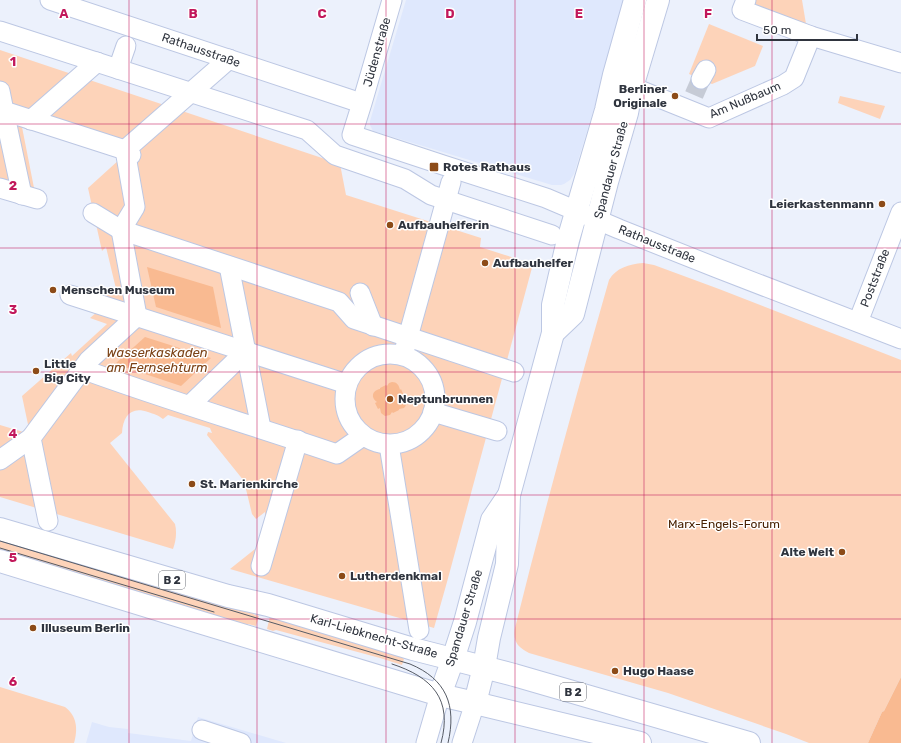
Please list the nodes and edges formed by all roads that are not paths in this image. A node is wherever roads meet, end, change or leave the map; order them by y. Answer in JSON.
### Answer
{"nodes":[{"id":1,"x":50,"y":0,"type":"edge"},
{"id":2,"x":392,"y":0,"type":"edge"},
{"id":3,"x":635,"y":0,"type":"edge"},
{"id":4,"x":658,"y":0,"type":"edge"},
{"id":5,"x":746,"y":0,"type":"edge"},
{"id":6,"x":131,"y":30,"type":"junction"},
{"id":7,"x":0,"y":31,"type":"edge"},
{"id":8,"x":811,"y":36,"type":"junction"},
{"id":9,"x":229,"y":59,"type":"junction"},
{"id":10,"x":97,"y":62,"type":"junction"},
{"id":11,"x":901,"y":63,"type":"edge"},
{"id":12,"x":118,"y":69,"type":"junction"},
{"id":13,"x":632,"y":87,"type":"junction"},
{"id":14,"x":0,"y":91,"type":"edge"},
{"id":15,"x":190,"y":92,"type":"junction"},
{"id":16,"x":357,"y":102,"type":"junction"},
{"id":17,"x":2,"y":111,"type":"edge"},
{"id":18,"x":31,"y":120,"type":"junction"},
{"id":19,"x":313,"y":135,"type":"junction"},
{"id":20,"x":128,"y":152,"type":"junction"},
{"id":21,"x":308,"y":153,"type":"dead end"},
{"id":22,"x":452,"y":182,"type":"dead end"},
{"id":23,"x":0,"y":188,"type":"edge"},
{"id":24,"x":446,"y":201,"type":"junction"},
{"id":25,"x":576,"y":211,"type":"junction"},
{"id":26,"x":901,"y":212,"type":"edge"},
{"id":27,"x":93,"y":213,"type":"dead end"},
{"id":28,"x":598,"y":220,"type":"junction"},
{"id":29,"x":121,"y":230,"type":"junction"},
{"id":30,"x":552,"y":236,"type":"dead end"},
{"id":31,"x":229,"y":266,"type":"junction"},
{"id":32,"x":360,"y":293,"type":"dead end"},
{"id":33,"x":70,"y":295,"type":"dead end"},
{"id":34,"x":137,"y":316,"type":"junction"},
{"id":35,"x":858,"y":322,"type":"junction"},
{"id":36,"x":373,"y":326,"type":"junction"},
{"id":37,"x":553,"y":333,"type":"junction"},
{"id":38,"x":408,"y":337,"type":"junction"},
{"id":39,"x":901,"y":339,"type":"edge"},
{"id":40,"x":246,"y":351,"type":"junction"},
{"id":41,"x":403,"y":356,"type":"junction"},
{"id":42,"x":85,"y":365,"type":"junction"},
{"id":43,"x":514,"y":372,"type":"dead end"},
{"id":44,"x":347,"y":384,"type":"junction"},
{"id":45,"x":190,"y":405,"type":"junction"},
{"id":46,"x":434,"y":412,"type":"junction"},
{"id":47,"x":261,"y":428,"type":"junction"},
{"id":48,"x":497,"y":432,"type":"dead end"},
{"id":49,"x":362,"y":436,"type":"junction"},
{"id":50,"x":31,"y":438,"type":"junction"},
{"id":51,"x":298,"y":440,"type":"junction"},
{"id":52,"x":389,"y":445,"type":"junction"},
{"id":53,"x":0,"y":460,"type":"edge"},
{"id":54,"x":509,"y":495,"type":"junction"},
{"id":55,"x":48,"y":521,"type":"dead end"},
{"id":56,"x":0,"y":529,"type":"edge"},
{"id":57,"x":0,"y":561,"type":"edge"},
{"id":58,"x":261,"y":566,"type":"dead end"},
{"id":59,"x":419,"y":630,"type":"dead end"},
{"id":60,"x":453,"y":659,"type":"junction"},
{"id":61,"x":484,"y":667,"type":"junction"},
{"id":62,"x":440,"y":695,"type":"junction"},
{"id":63,"x":475,"y":703,"type":"junction"},
{"id":64,"x":202,"y":737,"type":"edge"},
{"id":65,"x":241,"y":743,"type":"edge"},
{"id":66,"x":426,"y":743,"type":"edge"},
{"id":67,"x":462,"y":743,"type":"edge"},
{"id":68,"x":640,"y":743,"type":"edge"},
{"id":69,"x":749,"y":743,"type":"edge"}],
"edges":[{"from":1,"to":6,"type":"street","name":"Rathausstraße"},
{"from":2,"to":16,"type":"street","name":"Jüdenstraße"},
{"from":3,"to":25,"type":"main road","name":"Spandauer Straße"},
{"from":4,"to":13,"type":"main road","name":"Spandauer Straße"},
{"from":5,"to":8,"type":"street"},
{"from":6,"to":9,"type":"street","name":"Rathausstraße"},
{"from":6,"to":12,"type":"street"},
{"from":7,"to":10,"type":"street"},
{"from":8,"to":11,"type":"street"},
{"from":8,"to":13,"type":"street","name":"Am Nußbaum"},
{"from":9,"to":15,"type":"street"},
{"from":9,"to":16,"type":"street","name":"Rathausstraße"},
{"from":10,"to":12,"type":"street"},
{"from":10,"to":18,"type":"street"},
{"from":12,"to":15,"type":"street"},
{"from":13,"to":28,"type":"main road","name":"Spandauer Straße"},
{"from":14,"to":17,"type":"street"},
{"from":15,"to":19,"type":"street"},
{"from":15,"to":20,"type":"street"},
{"from":16,"to":25,"type":"street","name":"Rathausstraße"},
{"from":17,"to":18,"type":"street"},
{"from":17,"to":23,"type":"street"},
{"from":18,"to":20,"type":"street"},
{"from":19,"to":21,"type":"street"},
{"from":19,"to":24,"type":"street"},
{"from":20,"to":29,"type":"street"},
{"from":22,"to":24,"type":"street"},
{"from":24,"to":30,"type":"street"},
{"from":24,"to":38,"type":"street"},
{"from":25,"to":28,"type":"street","name":"Rathausstraße"},
{"from":25,"to":37,"type":"main road","name":"Spandauer Straße"},
{"from":26,"to":35,"type":"street","name":"Poststraße"},
{"from":27,"to":29,"type":"street"},
{"from":28,"to":35,"type":"street","name":"Rathausstraße"},
{"from":28,"to":37,"type":"main road","name":"Spandauer Straße"},
{"from":29,"to":31,"type":"street"},
{"from":29,"to":34,"type":"street"},
{"from":31,"to":36,"type":"street"},
{"from":31,"to":40,"type":"street"},
{"from":32,"to":36,"type":"street"},
{"from":33,"to":34,"type":"street"},
{"from":34,"to":40,"type":"street"},
{"from":34,"to":42,"type":"street"},
{"from":35,"to":39,"type":"street","name":"Rathausstraße"},
{"from":36,"to":38,"type":"street"},
{"from":37,"to":54,"type":"main road","name":"Spandauer Straße"},
{"from":38,"to":41,"type":"street"},
{"from":38,"to":43,"type":"street"},
{"from":40,"to":44,"type":"street"},
{"from":40,"to":45,"type":"street"},
{"from":40,"to":47,"type":"street"},
{"from":41,"to":44,"type":"street"},
{"from":41,"to":46,"type":"street"},
{"from":42,"to":45,"type":"street"},
{"from":42,"to":50,"type":"street"},
{"from":44,"to":49,"type":"street"},
{"from":45,"to":47,"type":"street"},
{"from":46,"to":48,"type":"street"},
{"from":46,"to":52,"type":"street"},
{"from":47,"to":51,"type":"street"},
{"from":49,"to":51,"type":"street"},
{"from":49,"to":52,"type":"street"},
{"from":50,"to":53,"type":"street"},
{"from":50,"to":55,"type":"street"},
{"from":51,"to":58,"type":"street"},
{"from":52,"to":59,"type":"street"},
{"from":54,"to":60,"type":"main road","name":"Spandauer Straße"},
{"from":54,"to":61,"type":"main road","name":"Spandauer Straße"},
{"from":56,"to":60,"type":"main road","name":"Karl-Liebknecht-Straße","number":"B 2"},
{"from":57,"to":62,"type":"main road"},
{"from":60,"to":61,"type":"main road","name":"Karl-Liebknecht-Straße","number":"B 2"},
{"from":60,"to":62,"type":"main road","name":"Spandauer Straße"},
{"from":61,"to":63,"type":"main road","name":"Spandauer Straße"},
{"from":61,"to":69,"type":"main road","name":"Karl-Liebknecht-Straße","number":"B 2"},
{"from":62,"to":63,"type":"main road"},
{"from":62,"to":66,"type":"street","name":"Spandauer Straße"},
{"from":63,"to":67,"type":"street","name":"Spandauer Straße"},
{"from":63,"to":68,"type":"main road"},
{"from":64,"to":65,"type":"street"}]}
